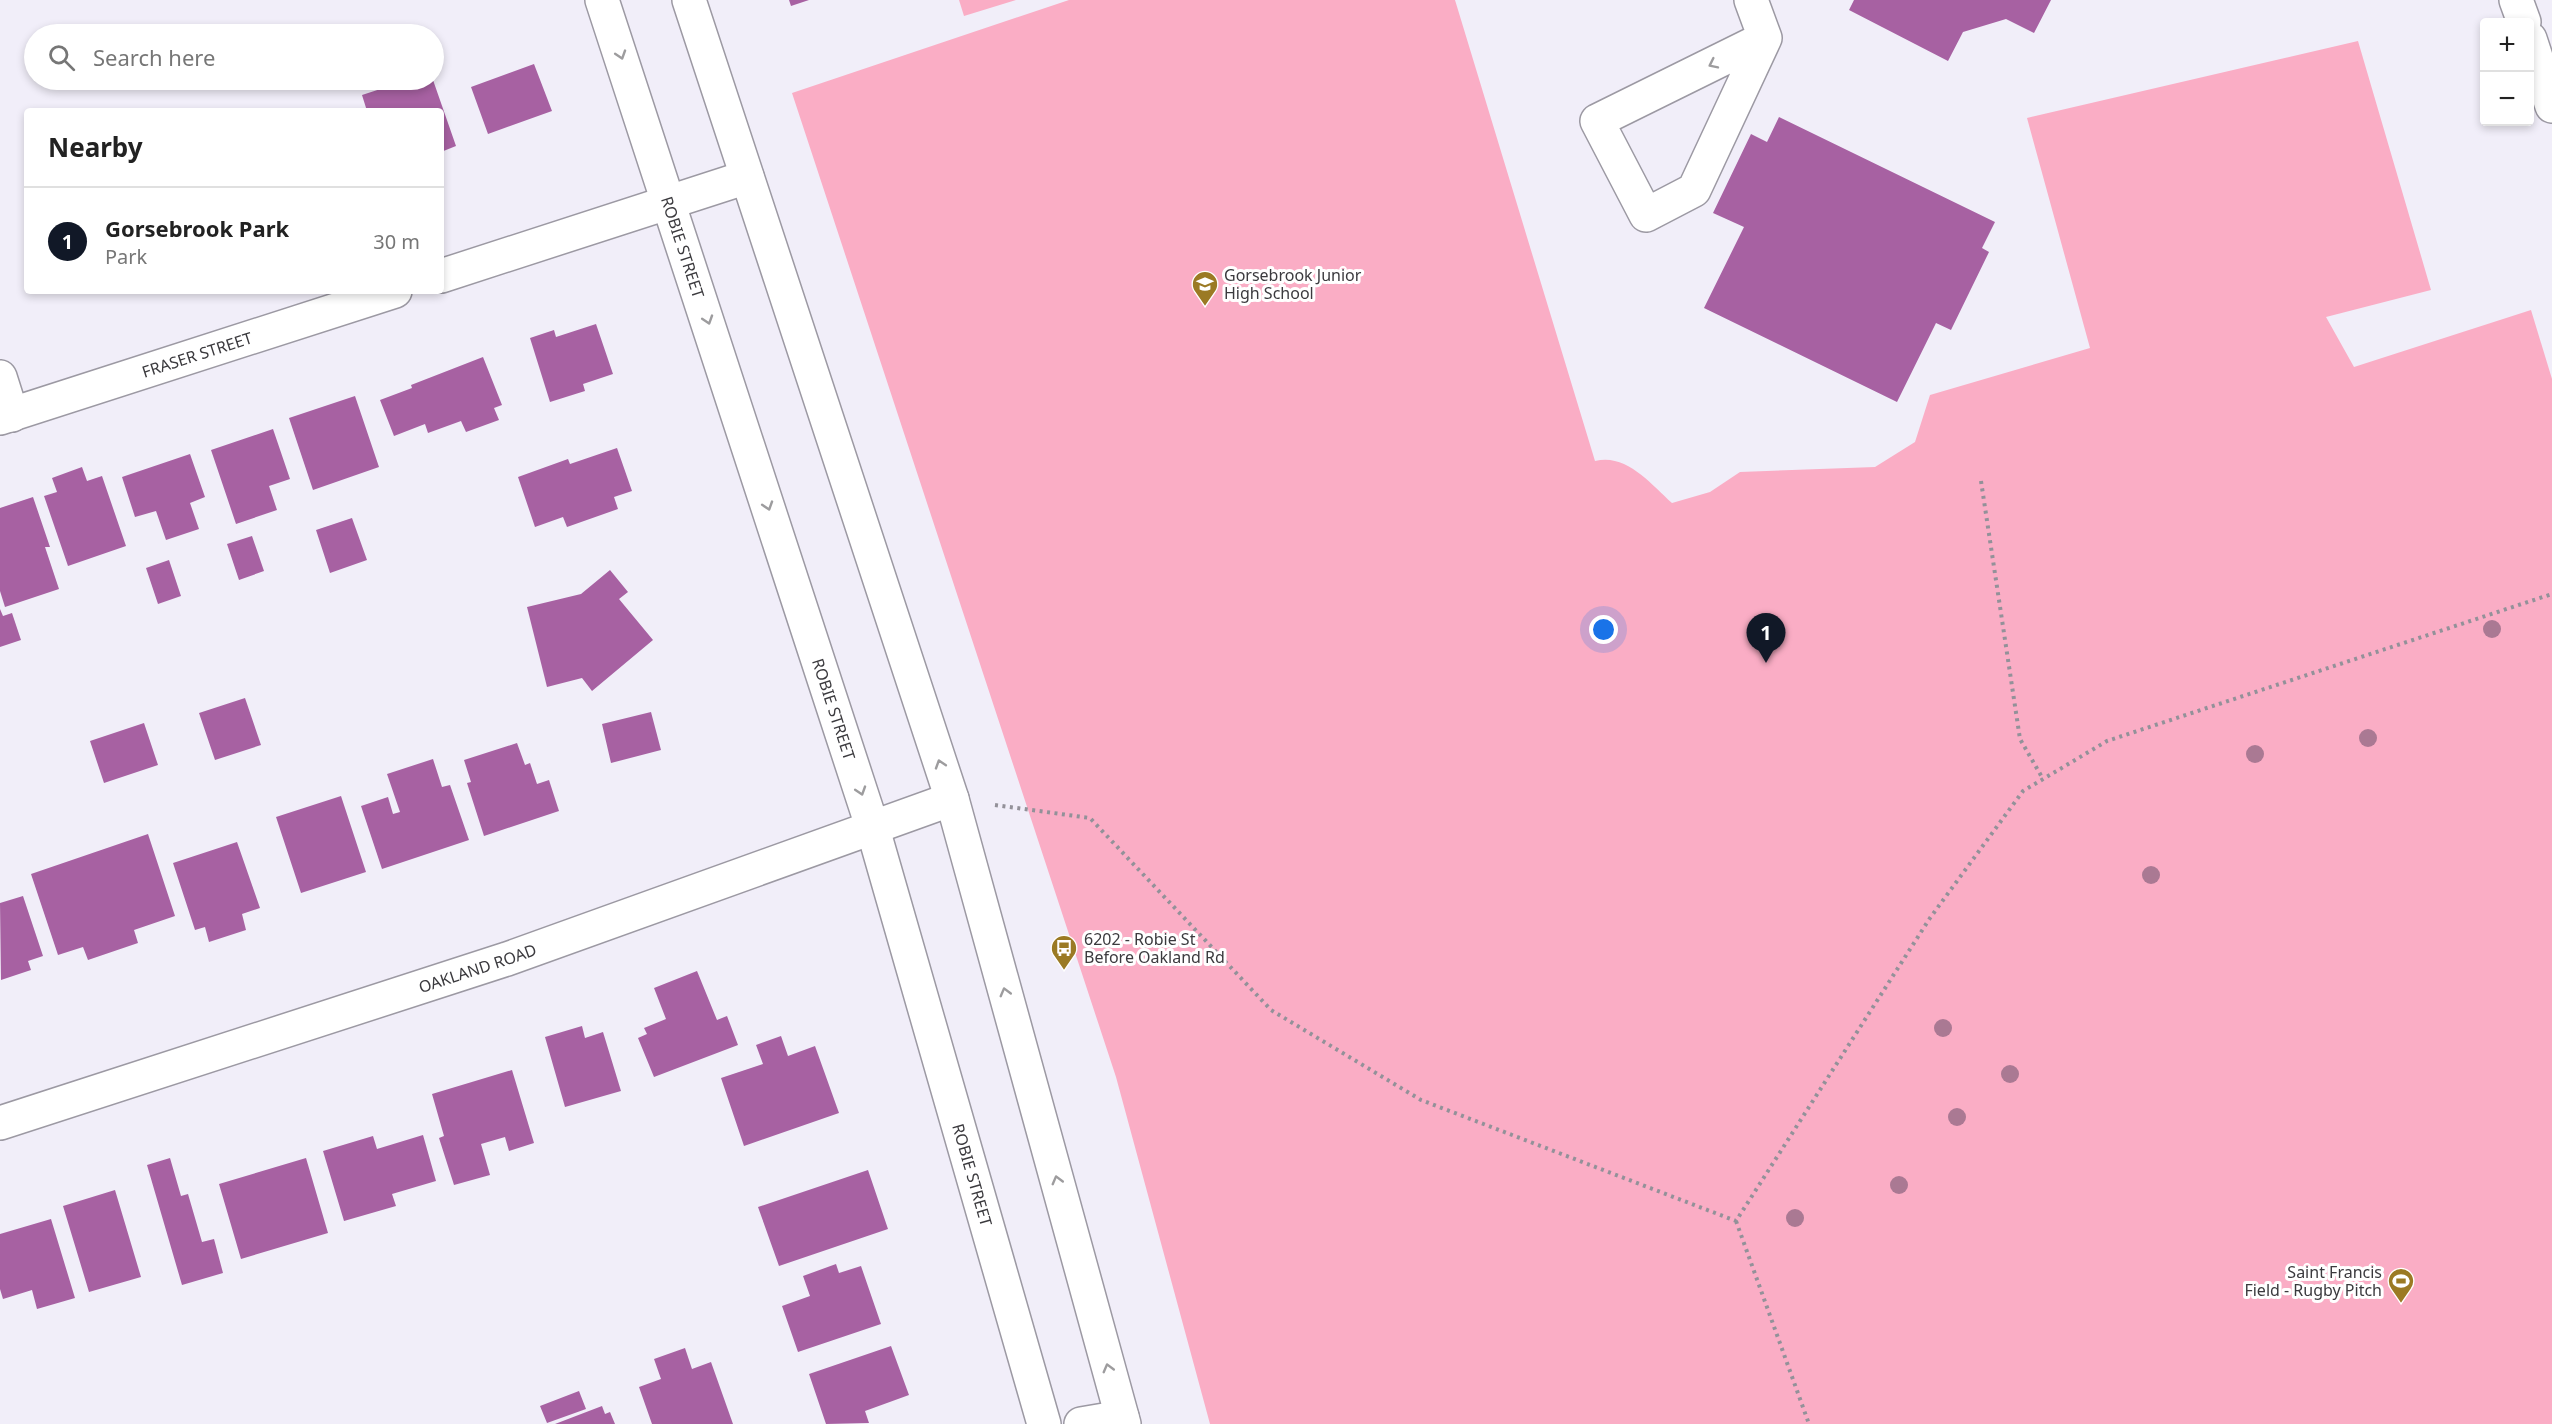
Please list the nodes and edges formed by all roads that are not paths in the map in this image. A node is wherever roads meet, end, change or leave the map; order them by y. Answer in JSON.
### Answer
{"nodes":[{"id":1,"x":602,"y":0,"type":"edge"},
{"id":2,"x":689,"y":0,"type":"edge"},
{"id":3,"x":1751,"y":0,"type":"edge"},
{"id":4,"x":2516,"y":0,"type":"edge"},
{"id":5,"x":2523,"y":18,"type":"edge"},
{"id":6,"x":1765,"y":38,"type":"junction"},
{"id":7,"x":2534,"y":54,"type":"edge"},
{"id":8,"x":2552,"y":106,"type":"edge"},
{"id":9,"x":747,"y":177,"type":"junction"},
{"id":10,"x":670,"y":202,"type":"junction"},
{"id":11,"x":444,"y":275,"type":"edge"},
{"id":12,"x":386,"y":294,"type":"edge"},
{"id":13,"x":0,"y":377,"type":"edge"},
{"id":14,"x":6,"y":417,"type":"edge"},
{"id":15,"x":952,"y":799,"type":"junction"},
{"id":16,"x":873,"y":829,"type":"junction"},
{"id":17,"x":0,"y":1123,"type":"edge"},
{"id":18,"x":1123,"y":1420,"type":"edge"},
{"id":19,"x":1044,"y":1424,"type":"edge"},
{"id":20,"x":1081,"y":1424,"type":"edge"}],
"edges":[{"from":1,"to":10,"type":"main road","name":"ROBIE STREET","one_way":true},
{"from":2,"to":9,"type":"main road"},
{"from":3,"to":6,"type":"main road"},
{"from":4,"to":5,"type":"main road"},
{"from":6,"to":6,"type":"main road","one_way":true},
{"from":7,"to":8,"type":"main road"},
{"from":9,"to":10,"type":"main road"},
{"from":15,"to":9,"type":"main road","one_way":true},
{"from":10,"to":11,"type":"main road"},
{"from":10,"to":16,"type":"main road","name":"ROBIE STREET","one_way":true},
{"from":12,"to":14,"type":"main road","name":"FRASER STREET"},
{"from":13,"to":14,"type":"main road"},
{"from":15,"to":16,"type":"main road","name":"OAKLAND ROAD"},
{"from":18,"to":15,"type":"main road","one_way":true},
{"from":16,"to":17,"type":"main road","name":"OAKLAND ROAD"},
{"from":16,"to":19,"type":"main road","name":"ROBIE STREET"},
{"from":18,"to":20,"type":"main road"}]}
